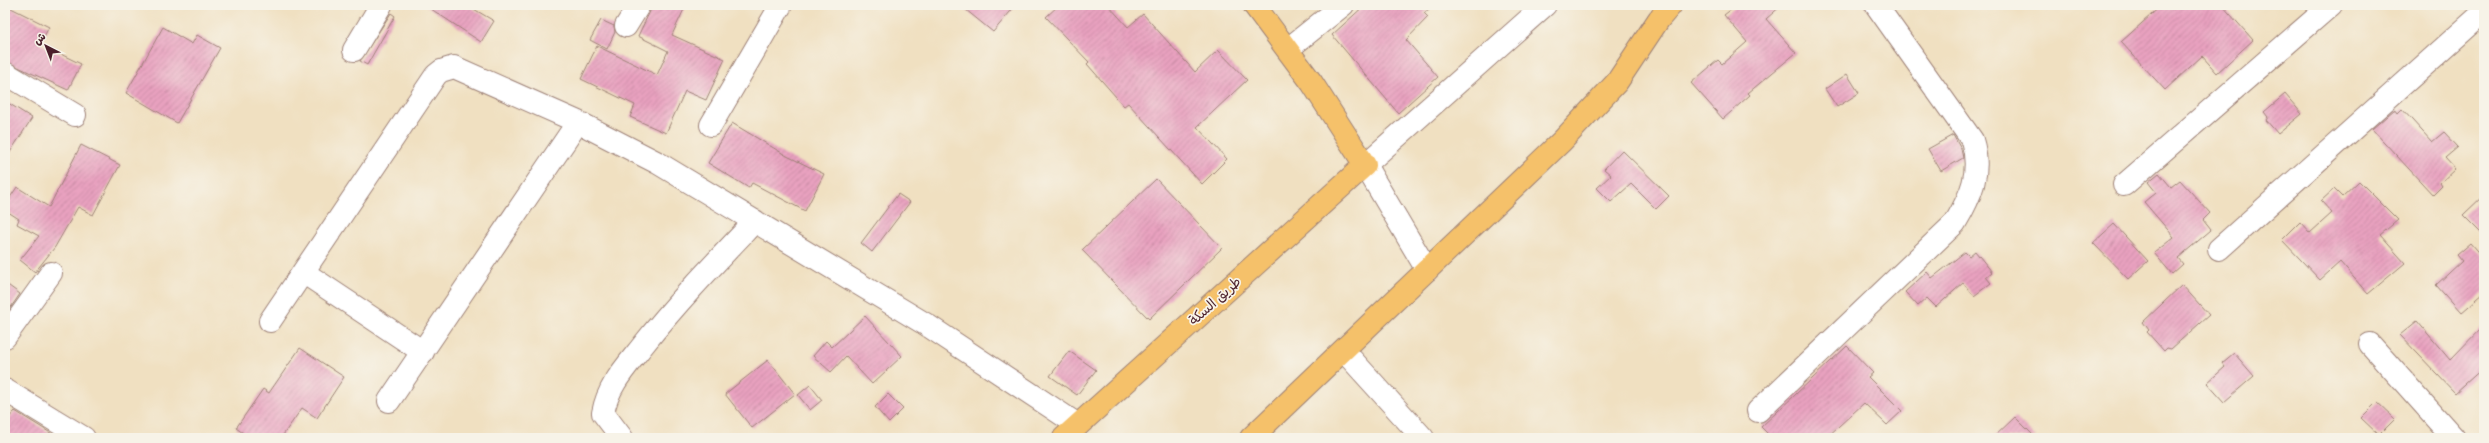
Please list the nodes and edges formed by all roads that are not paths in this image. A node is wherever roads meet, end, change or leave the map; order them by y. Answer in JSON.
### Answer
{"nodes":[{"id":1,"x":382,"y":5,"type":"edge"},
{"id":2,"x":639,"y":5,"type":"edge"},
{"id":3,"x":781,"y":5,"type":"edge"},
{"id":4,"x":1254,"y":5,"type":"edge"},
{"id":5,"x":1343,"y":5,"type":"edge"},
{"id":6,"x":1546,"y":5,"type":"edge"},
{"id":7,"x":1672,"y":5,"type":"edge"},
{"id":8,"x":1876,"y":5,"type":"edge"},
{"id":9,"x":2331,"y":5,"type":"edge"},
{"id":10,"x":2484,"y":12,"type":"edge"},
{"id":11,"x":626,"y":26,"type":"dead end"},
{"id":12,"x":1288,"y":49,"type":"junction"},
{"id":13,"x":354,"y":50,"type":"dead end"},
{"id":14,"x":5,"y":73,"type":"edge"},
{"id":15,"x":74,"y":115,"type":"dead end"},
{"id":16,"x":578,"y":122,"type":"junction"},
{"id":17,"x":711,"y":125,"type":"dead end"},
{"id":18,"x":1365,"y":165,"type":"junction"},
{"id":19,"x":2124,"y":185,"type":"dead end"},
{"id":20,"x":755,"y":220,"type":"junction"},
{"id":21,"x":2219,"y":249,"type":"dead end"},
{"id":22,"x":1427,"y":270,"type":"junction"},
{"id":23,"x":303,"y":272,"type":"junction"},
{"id":24,"x":51,"y":273,"type":"dead end"},
{"id":25,"x":270,"y":321,"type":"dead end"},
{"id":26,"x":5,"y":338,"type":"edge"},
{"id":27,"x":2370,"y":344,"type":"dead end"},
{"id":28,"x":1344,"y":350,"type":"junction"},
{"id":29,"x":423,"y":352,"type":"junction"},
{"id":30,"x":5,"y":390,"type":"edge"},
{"id":31,"x":389,"y":402,"type":"dead end"},
{"id":32,"x":1758,"y":411,"type":"dead end"},
{"id":33,"x":1071,"y":432,"type":"edge"},
{"id":34,"x":84,"y":438,"type":"edge"},
{"id":35,"x":622,"y":438,"type":"edge"},
{"id":36,"x":1251,"y":438,"type":"edge"},
{"id":37,"x":1423,"y":438,"type":"edge"},
{"id":38,"x":2454,"y":438,"type":"edge"}],
"edges":[{"from":1,"to":13,"type":"street"},
{"from":2,"to":11,"type":"street"},
{"from":3,"to":17,"type":"street"},
{"from":4,"to":12,"type":"main road"},
{"from":5,"to":12,"type":"street"},
{"from":6,"to":18,"type":"street"},
{"from":7,"to":22,"type":"main road"},
{"from":8,"to":32,"type":"street"},
{"from":9,"to":19,"type":"street"},
{"from":10,"to":21,"type":"street"},
{"from":12,"to":18,"type":"main road"},
{"from":14,"to":15,"type":"street"},
{"from":16,"to":20,"type":"street"},
{"from":16,"to":23,"type":"street"},
{"from":16,"to":29,"type":"street"},
{"from":18,"to":22,"type":"street"},
{"from":18,"to":33,"type":"main road","name":"طريق السكة"},
{"from":20,"to":33,"type":"street"},
{"from":20,"to":35,"type":"street"},
{"from":22,"to":28,"type":"main road"},
{"from":23,"to":25,"type":"street"},
{"from":23,"to":29,"type":"street"},
{"from":24,"to":26,"type":"street"},
{"from":27,"to":38,"type":"street"},
{"from":28,"to":36,"type":"main road"},
{"from":28,"to":37,"type":"street"},
{"from":29,"to":31,"type":"street"},
{"from":30,"to":34,"type":"street"}]}
